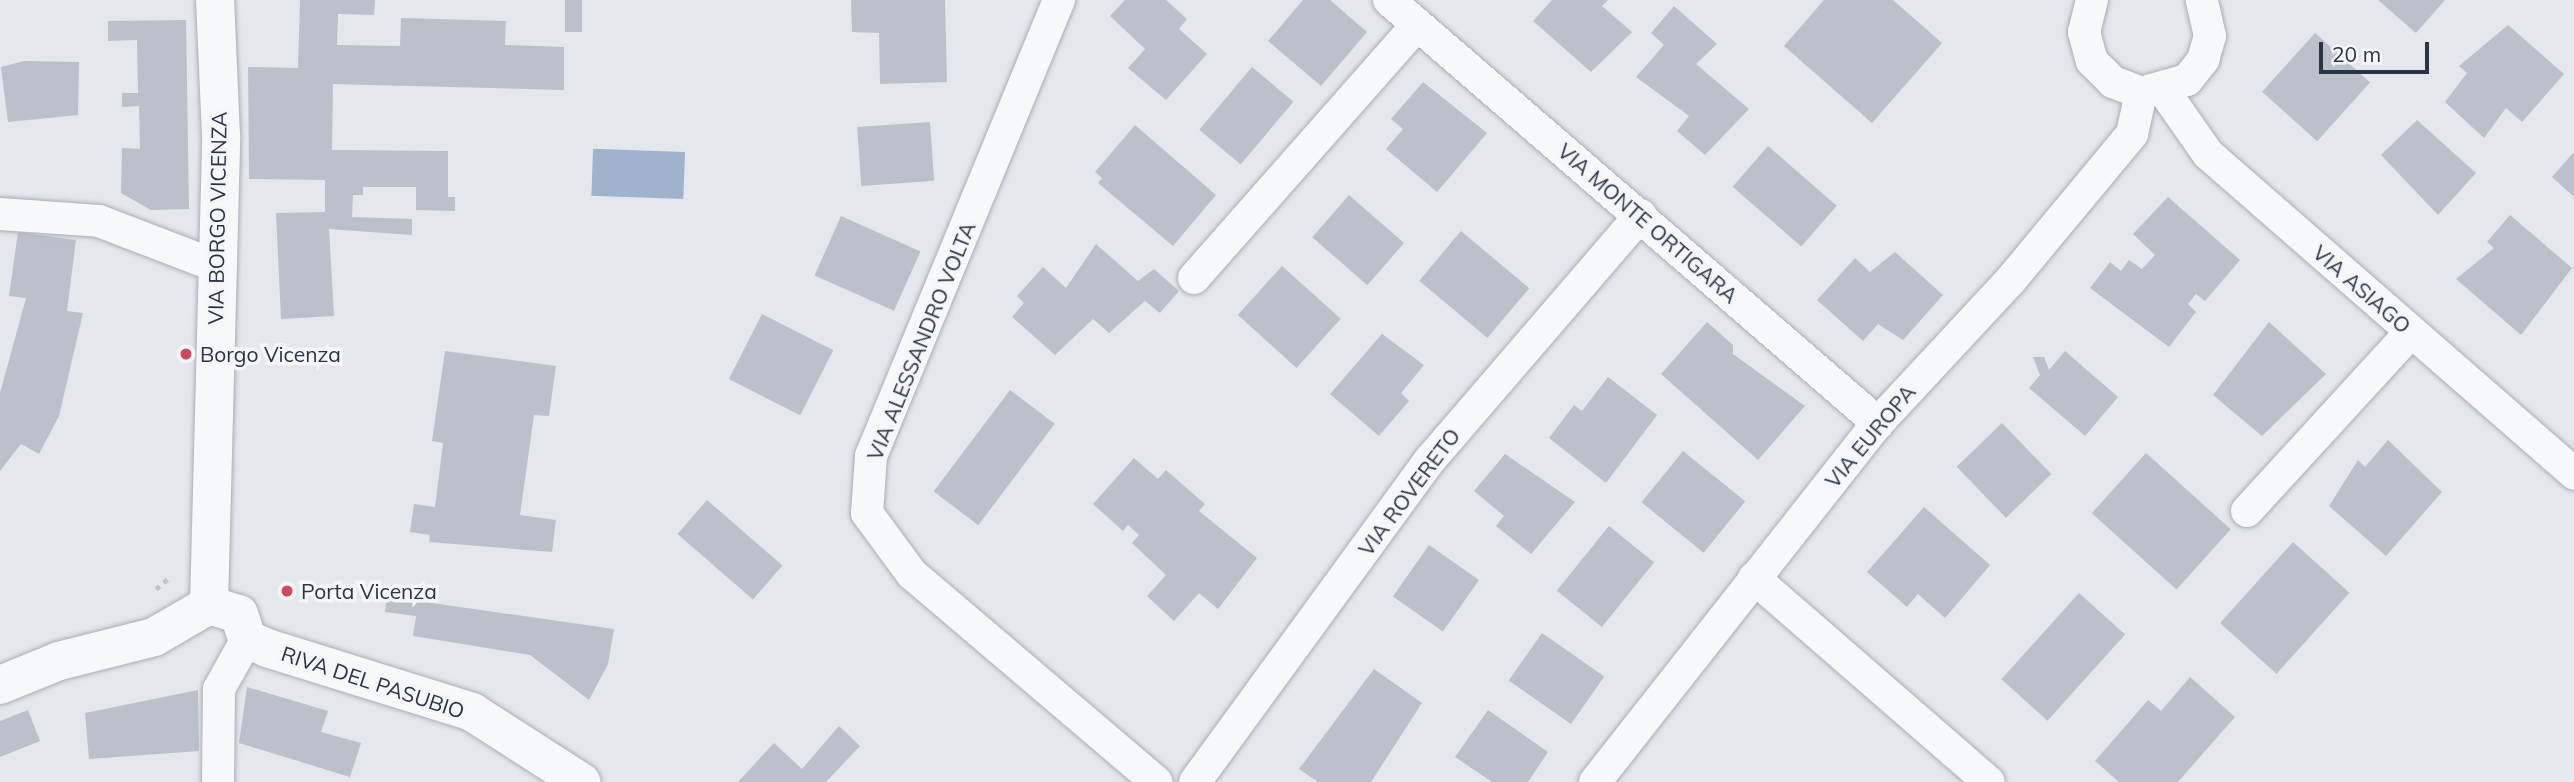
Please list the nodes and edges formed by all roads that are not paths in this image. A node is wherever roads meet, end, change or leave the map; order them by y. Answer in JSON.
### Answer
{"nodes":[{"id":1,"x":215,"y":0,"type":"edge"},
{"id":2,"x":1059,"y":0,"type":"edge"},
{"id":3,"x":1389,"y":0,"type":"edge"},
{"id":4,"x":2088,"y":1,"type":"edge"},
{"id":5,"x":2212,"y":4,"type":"edge"},
{"id":6,"x":1416,"y":26,"type":"junction"},
{"id":7,"x":2152,"y":92,"type":"junction"},
{"id":8,"x":0,"y":214,"type":"edge"},
{"id":9,"x":1641,"y":215,"type":"junction"},
{"id":10,"x":216,"y":267,"type":"junction"},
{"id":11,"x":1194,"y":278,"type":"dead end"},
{"id":12,"x":2411,"y":332,"type":"junction"},
{"id":13,"x":1878,"y":423,"type":"junction"},
{"id":14,"x":2574,"y":473,"type":"edge"},
{"id":15,"x":2247,"y":511,"type":"dead end"},
{"id":16,"x":1754,"y":578,"type":"junction"},
{"id":17,"x":209,"y":605,"type":"junction"},
{"id":18,"x":247,"y":639,"type":"junction"},
{"id":19,"x":0,"y":685,"type":"edge"},
{"id":20,"x":218,"y":779,"type":"edge"},
{"id":21,"x":581,"y":782,"type":"edge"},
{"id":22,"x":1156,"y":782,"type":"edge"},
{"id":23,"x":1195,"y":782,"type":"edge"},
{"id":24,"x":1595,"y":782,"type":"edge"},
{"id":25,"x":1989,"y":782,"type":"edge"}],
"edges":[{"from":1,"to":10,"type":"street","name":"VIA BORGO VICENZA"},
{"from":2,"to":22,"type":"street","name":"VIA ALESSANDRO VOLTA"},
{"from":3,"to":6,"type":"street","name":"VIA MONTE ORTIGARA"},
{"from":4,"to":7,"type":"street"},
{"from":5,"to":7,"type":"street"},
{"from":6,"to":9,"type":"street","name":"VIA MONTE ORTIGARA"},
{"from":6,"to":11,"type":"street"},
{"from":7,"to":12,"type":"street","name":"VIA ASIAGO"},
{"from":7,"to":13,"type":"street","name":"VIA EUROPA"},
{"from":8,"to":10,"type":"street"},
{"from":9,"to":13,"type":"street","name":"VIA MONTE ORTIGARA"},
{"from":9,"to":23,"type":"street","name":"VIA ROVERETO"},
{"from":10,"to":17,"type":"street","name":"VIA BORGO VICENZA"},
{"from":12,"to":14,"type":"street","name":"VIA ASIAGO"},
{"from":12,"to":15,"type":"street"},
{"from":13,"to":16,"type":"street","name":"VIA EUROPA"},
{"from":16,"to":24,"type":"street","name":"VIA EUROPA"},
{"from":16,"to":25,"type":"street"},
{"from":17,"to":18,"type":"street"},
{"from":17,"to":19,"type":"street"},
{"from":18,"to":20,"type":"street"},
{"from":18,"to":21,"type":"street","name":"RIVA DEL PASUBIO"}]}
